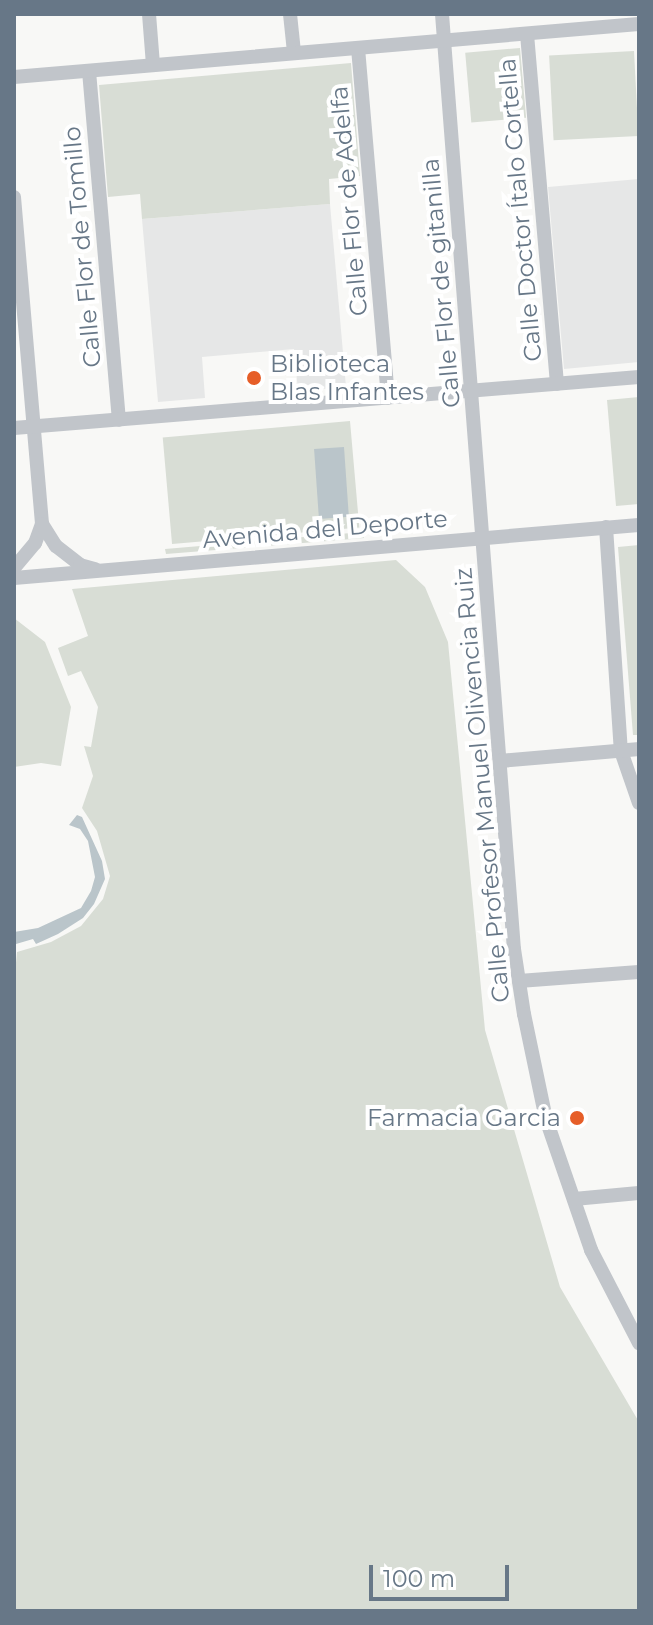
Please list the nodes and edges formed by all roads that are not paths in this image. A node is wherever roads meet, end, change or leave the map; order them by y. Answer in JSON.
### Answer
{"nodes":[{"id":1,"x":149,"y":14,"type":"edge"},
{"id":2,"x":290,"y":14,"type":"edge"},
{"id":3,"x":440,"y":18,"type":"edge"},
{"id":4,"x":590,"y":21,"type":"edge"},
{"id":5,"x":639,"y":24,"type":"edge"},
{"id":6,"x":527,"y":34,"type":"junction"},
{"id":7,"x":442,"y":41,"type":"junction"},
{"id":8,"x":358,"y":48,"type":"junction"},
{"id":9,"x":294,"y":53,"type":"junction"},
{"id":10,"x":153,"y":65,"type":"junction"},
{"id":11,"x":89,"y":71,"type":"junction"},
{"id":12,"x":14,"y":77,"type":"edge"},
{"id":13,"x":14,"y":197,"type":"edge"},
{"id":14,"x":639,"y":377,"type":"edge"},
{"id":15,"x":557,"y":384,"type":"junction"},
{"id":16,"x":472,"y":391,"type":"junction"},
{"id":17,"x":388,"y":398,"type":"junction"},
{"id":18,"x":119,"y":420,"type":"junction"},
{"id":19,"x":34,"y":427,"type":"junction"},
{"id":20,"x":14,"y":428,"type":"edge"},
{"id":21,"x":42,"y":524,"type":"junction"},
{"id":22,"x":639,"y":525,"type":"edge"},
{"id":23,"x":606,"y":527,"type":"junction"},
{"id":24,"x":483,"y":538,"type":"junction"},
{"id":25,"x":14,"y":568,"type":"edge"},
{"id":26,"x":102,"y":570,"type":"junction"},
{"id":27,"x":14,"y":578,"type":"edge"},
{"id":28,"x":639,"y":749,"type":"edge"},
{"id":29,"x":621,"y":751,"type":"junction"},
{"id":30,"x":500,"y":761,"type":"junction"},
{"id":31,"x":639,"y":803,"type":"edge"},
{"id":32,"x":639,"y":972,"type":"edge"},
{"id":33,"x":519,"y":981,"type":"junction"},
{"id":34,"x":639,"y":1193,"type":"edge"},
{"id":35,"x":574,"y":1199,"type":"junction"},
{"id":36,"x":639,"y":1343,"type":"edge"}],
"edges":[{"from":1,"to":10,"type":"street"},
{"from":2,"to":9,"type":"street"},
{"from":3,"to":7,"type":"street","name":"Calle Flor de gitanilla"},
{"from":4,"to":5,"type":"street"},
{"from":4,"to":6,"type":"street"},
{"from":6,"to":7,"type":"street"},
{"from":6,"to":15,"type":"street","name":"Calle Doctor Ítalo Cortella"},
{"from":7,"to":8,"type":"street"},
{"from":7,"to":16,"type":"street","name":"Calle Flor de gitanilla"},
{"from":8,"to":9,"type":"street"},
{"from":8,"to":17,"type":"street","name":"Calle Flor de Adelfa"},
{"from":9,"to":10,"type":"street"},
{"from":10,"to":11,"type":"street"},
{"from":11,"to":12,"type":"street"},
{"from":11,"to":18,"type":"street","name":"Calle Flor de Tomillo"},
{"from":13,"to":19,"type":"street"},
{"from":14,"to":15,"type":"street"},
{"from":15,"to":16,"type":"street"},
{"from":16,"to":17,"type":"street"},
{"from":16,"to":24,"type":"street","name":"Calle Flor de gitanilla"},
{"from":17,"to":18,"type":"street"},
{"from":18,"to":19,"type":"street"},
{"from":19,"to":20,"type":"street"},
{"from":19,"to":21,"type":"street"},
{"from":21,"to":25,"type":"street"},
{"from":21,"to":26,"type":"street"},
{"from":22,"to":23,"type":"street","name":"Avenida del Deporte"},
{"from":23,"to":24,"type":"street","name":"Avenida del Deporte"},
{"from":23,"to":29,"type":"street"},
{"from":24,"to":26,"type":"street","name":"Avenida del Deporte"},
{"from":24,"to":30,"type":"street","name":"Calle Profesor Manuel Olivencia Ruiz"},
{"from":26,"to":27,"type":"street","name":"Avenida del Deporte"},
{"from":28,"to":29,"type":"street"},
{"from":29,"to":30,"type":"street"},
{"from":29,"to":31,"type":"street"},
{"from":30,"to":33,"type":"street","name":"Calle Profesor Manuel Olivencia Ruiz"},
{"from":32,"to":33,"type":"street"},
{"from":33,"to":35,"type":"street","name":"Calle Profesor Manuel Olivencia Ruiz"},
{"from":34,"to":35,"type":"street"},
{"from":35,"to":36,"type":"street","name":"Calle Profesor Manuel Olivencia Ruiz"}]}
